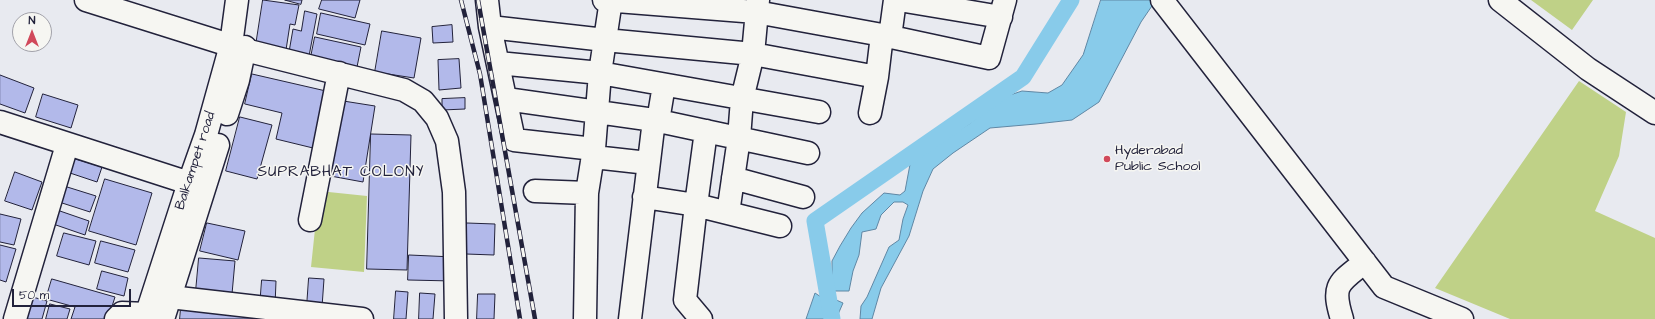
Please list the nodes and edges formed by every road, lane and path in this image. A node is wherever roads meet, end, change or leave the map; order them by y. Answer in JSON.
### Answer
{"nodes":[{"id":1,"x":86,"y":0,"type":"edge"},
{"id":2,"x":237,"y":0,"type":"edge"},
{"id":3,"x":250,"y":0,"type":"edge"},
{"id":4,"x":487,"y":0,"type":"edge"},
{"id":5,"x":609,"y":0,"type":"edge"},
{"id":6,"x":895,"y":0,"type":"edge"},
{"id":7,"x":899,"y":0,"type":"edge"},
{"id":8,"x":1162,"y":0,"type":"edge"},
{"id":9,"x":1500,"y":0,"type":"edge"},
{"id":10,"x":757,"y":6,"type":"edge"},
{"id":11,"x":1003,"y":9,"type":"edge"},
{"id":12,"x":490,"y":28,"type":"junction"},
{"id":13,"x":886,"y":36,"type":"junction"},
{"id":14,"x":605,"y":40,"type":"junction"},
{"id":15,"x":238,"y":47,"type":"junction"},
{"id":16,"x":753,"y":54,"type":"junction"},
{"id":17,"x":498,"y":63,"type":"junction"},
{"id":18,"x":339,"y":73,"type":"junction"},
{"id":19,"x":600,"y":73,"type":"junction"},
{"id":20,"x":876,"y":77,"type":"junction"},
{"id":21,"x":664,"y":85,"type":"junction"},
{"id":22,"x":506,"y":99,"type":"junction"},
{"id":23,"x":742,"y":100,"type":"junction"},
{"id":24,"x":596,"y":112,"type":"junction"},
{"id":25,"x":819,"y":112,"type":"dead end"},
{"id":26,"x":870,"y":113,"type":"dead end"},
{"id":27,"x":1655,"y":113,"type":"edge"},
{"id":28,"x":656,"y":120,"type":"junction"},
{"id":29,"x":0,"y":122,"type":"edge"},
{"id":30,"x":706,"y":131,"type":"junction"},
{"id":31,"x":739,"y":138,"type":"junction"},
{"id":32,"x":67,"y":145,"type":"junction"},
{"id":33,"x":594,"y":149,"type":"junction"},
{"id":34,"x":808,"y":153,"type":"dead end"},
{"id":35,"x":648,"y":163,"type":"junction"},
{"id":36,"x":733,"y":178,"type":"junction"},
{"id":37,"x":189,"y":183,"type":"junction"},
{"id":38,"x":535,"y":191,"type":"dead end"},
{"id":39,"x":587,"y":193,"type":"junction"},
{"id":40,"x":644,"y":196,"type":"junction"},
{"id":41,"x":803,"y":196,"type":"dead end"},
{"id":42,"x":696,"y":205,"type":"junction"},
{"id":43,"x":728,"y":213,"type":"junction"},
{"id":44,"x":310,"y":220,"type":"dead end"},
{"id":45,"x":780,"y":226,"type":"dead end"},
{"id":46,"x":1364,"y":262,"type":"junction"},
{"id":47,"x":170,"y":298,"type":"junction"},
{"id":48,"x":152,"y":317,"type":"edge"},
{"id":49,"x":698,"y":317,"type":"edge"},
{"id":50,"x":15,"y":319,"type":"edge"},
{"id":51,"x":116,"y":319,"type":"edge"},
{"id":52,"x":362,"y":319,"type":"edge"},
{"id":53,"x":456,"y":319,"type":"edge"},
{"id":54,"x":585,"y":319,"type":"edge"},
{"id":55,"x":630,"y":319,"type":"edge"},
{"id":56,"x":1342,"y":319,"type":"edge"},
{"id":57,"x":1462,"y":319,"type":"edge"}],
"edges":[{"from":1,"to":15,"type":"street"},
{"from":2,"to":15,"type":"street","name":"Balkampet road"},
{"from":3,"to":15,"type":"street","name":"Balkampet road"},
{"from":4,"to":12,"type":"street"},
{"from":5,"to":10,"type":"street"},
{"from":5,"to":14,"type":"street"},
{"from":6,"to":13,"type":"street"},
{"from":7,"to":11,"type":"street"},
{"from":8,"to":46,"type":"street"},
{"from":9,"to":27,"type":"street"},
{"from":10,"to":13,"type":"street"},
{"from":10,"to":16,"type":"street"},
{"from":11,"to":13,"type":"street"},
{"from":12,"to":14,"type":"street"},
{"from":12,"to":17,"type":"street"},
{"from":13,"to":20,"type":"street"},
{"from":14,"to":16,"type":"street"},
{"from":14,"to":19,"type":"street"},
{"from":15,"to":18,"type":"street"},
{"from":15,"to":37,"type":"street","name":"Balkampet road"},
{"from":15,"to":47,"type":"street","name":"Balkampet road"},
{"from":16,"to":20,"type":"street"},
{"from":16,"to":23,"type":"street"},
{"from":17,"to":19,"type":"street"},
{"from":17,"to":22,"type":"street"},
{"from":18,"to":44,"type":"street"},
{"from":18,"to":53,"type":"street"},
{"from":19,"to":21,"type":"street"},
{"from":19,"to":24,"type":"street"},
{"from":20,"to":26,"type":"street"},
{"from":21,"to":23,"type":"street"},
{"from":21,"to":28,"type":"street"},
{"from":22,"to":24,"type":"street"},
{"from":22,"to":33,"type":"street"},
{"from":23,"to":25,"type":"street"},
{"from":23,"to":31,"type":"street"},
{"from":24,"to":28,"type":"street"},
{"from":24,"to":33,"type":"street"},
{"from":28,"to":30,"type":"street"},
{"from":28,"to":35,"type":"street"},
{"from":29,"to":32,"type":"street"},
{"from":30,"to":31,"type":"street"},
{"from":30,"to":42,"type":"street"},
{"from":31,"to":34,"type":"street"},
{"from":31,"to":36,"type":"street"},
{"from":32,"to":37,"type":"street"},
{"from":32,"to":50,"type":"street"},
{"from":33,"to":35,"type":"street"},
{"from":33,"to":39,"type":"street"},
{"from":35,"to":40,"type":"street"},
{"from":36,"to":41,"type":"street"},
{"from":36,"to":43,"type":"street"},
{"from":37,"to":48,"type":"street","name":"Balkampet road"},
{"from":38,"to":39,"type":"street"},
{"from":39,"to":54,"type":"street"},
{"from":40,"to":42,"type":"street"},
{"from":40,"to":55,"type":"street"},
{"from":42,"to":43,"type":"street"},
{"from":42,"to":49,"type":"street"},
{"from":43,"to":45,"type":"street"},
{"from":46,"to":56,"type":"street"},
{"from":46,"to":57,"type":"street"},
{"from":47,"to":48,"type":"street","name":"Balkampet road"},
{"from":47,"to":52,"type":"street"},
{"from":48,"to":51,"type":"street"}]}
